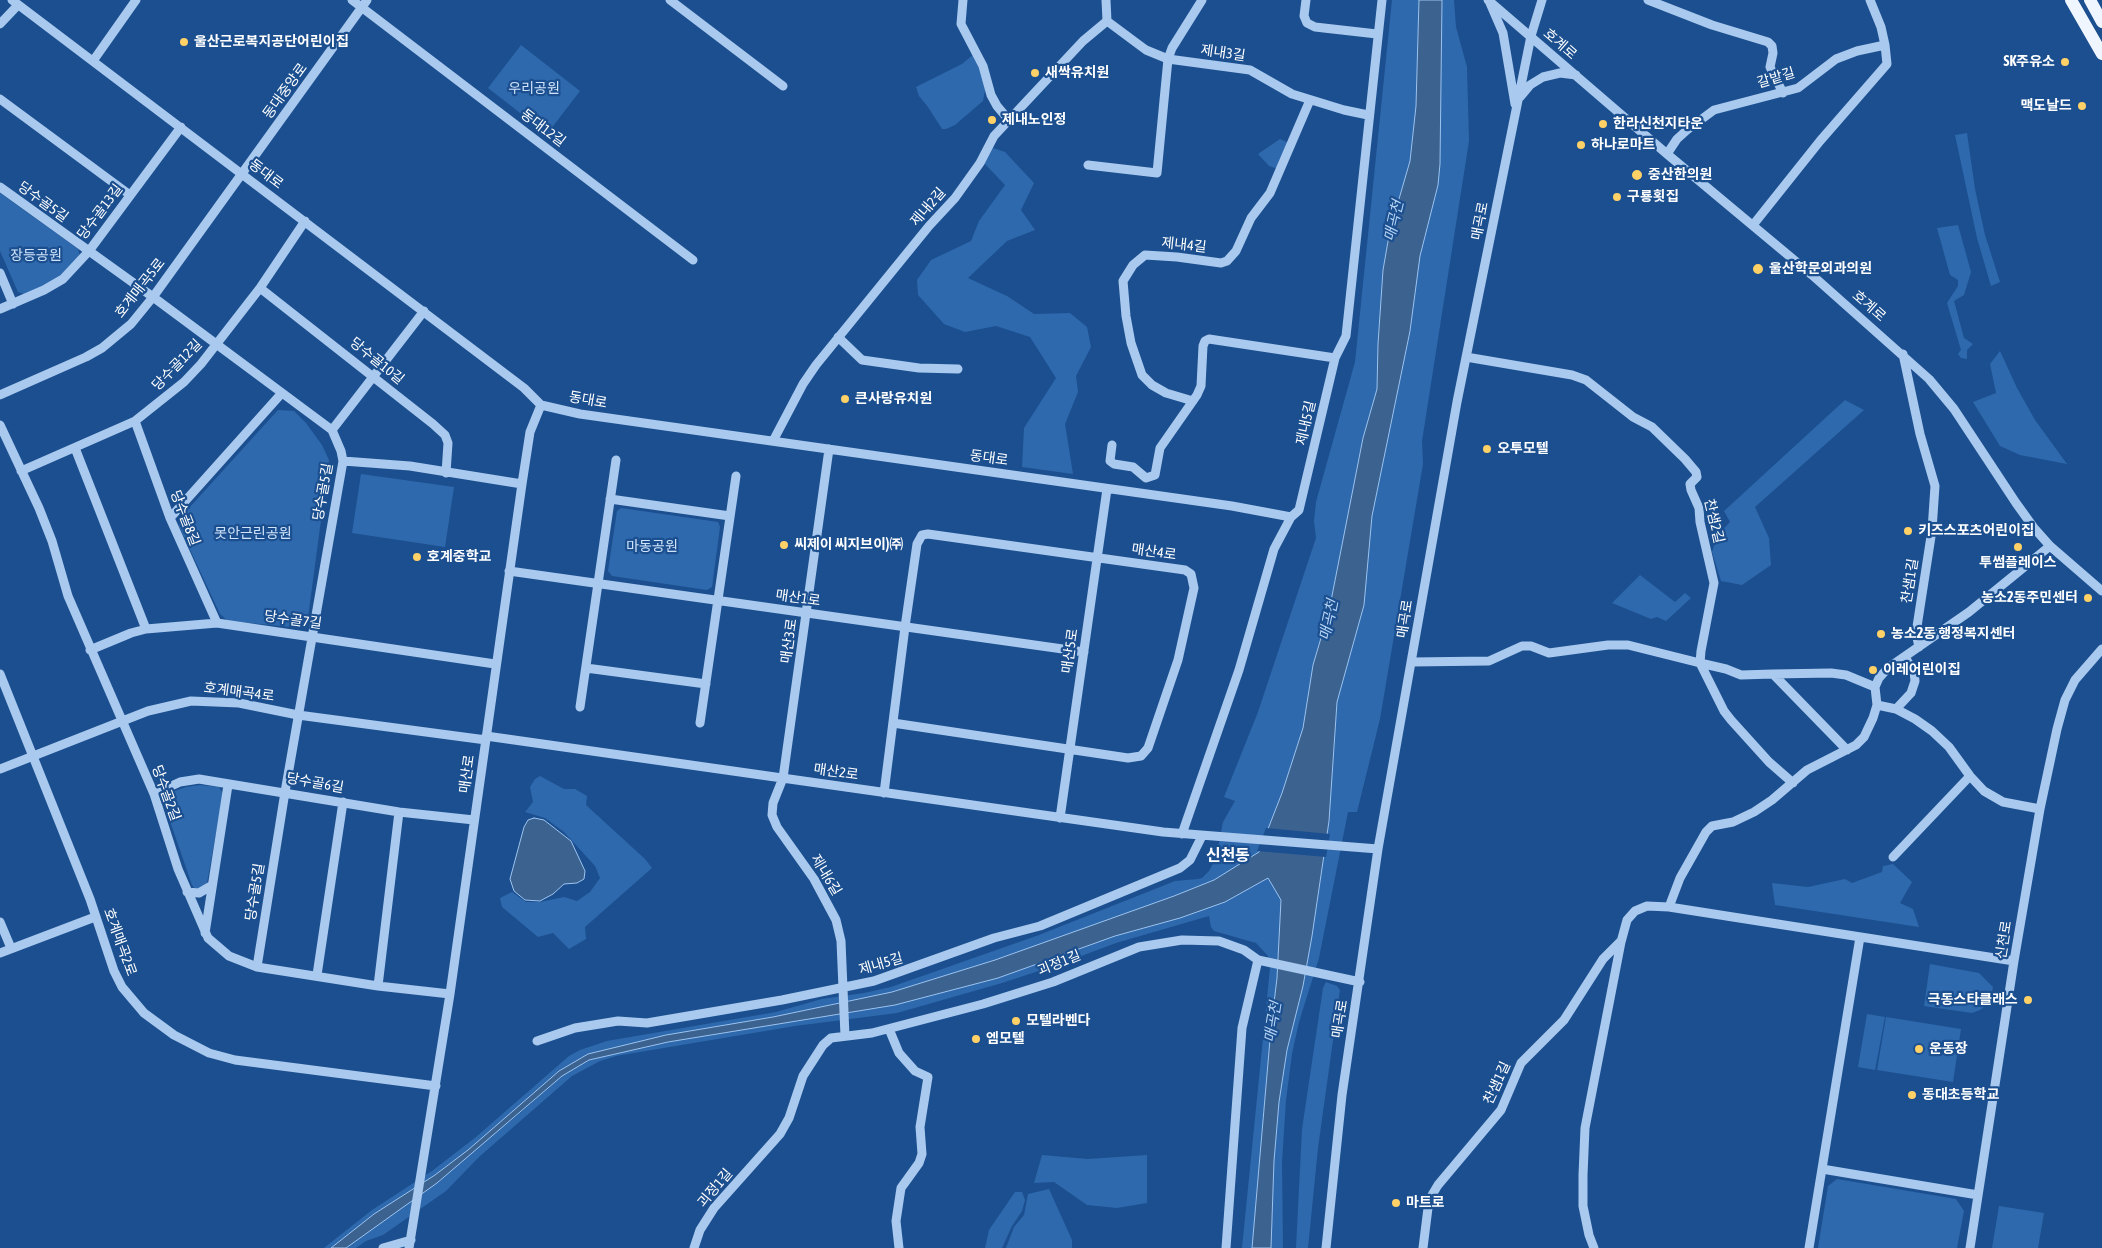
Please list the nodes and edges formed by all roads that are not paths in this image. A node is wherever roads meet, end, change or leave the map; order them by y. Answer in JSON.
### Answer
{"nodes":[{"id":1,"x":136,"y":0,"type":"edge"},
{"id":2,"x":352,"y":0,"type":"edge"},
{"id":3,"x":670,"y":0,"type":"edge"},
{"id":4,"x":963,"y":0,"type":"edge"},
{"id":5,"x":1106,"y":0,"type":"edge"},
{"id":6,"x":1202,"y":0,"type":"edge"},
{"id":7,"x":1306,"y":0,"type":"edge"},
{"id":8,"x":1382,"y":0,"type":"edge"},
{"id":9,"x":1488,"y":0,"type":"edge"},
{"id":10,"x":1542,"y":0,"type":"edge"},
{"id":11,"x":1648,"y":0,"type":"edge"},
{"id":12,"x":1870,"y":0,"type":"edge"},
{"id":13,"x":2071,"y":0,"type":"edge"},
{"id":14,"x":2090,"y":0,"type":"edge"},
{"id":15,"x":15,"y":2,"type":"edge"},
{"id":16,"x":365,"y":4,"type":"edge"},
{"id":17,"x":1107,"y":21,"type":"junction"},
{"id":18,"x":2102,"y":22,"type":"edge"},
{"id":19,"x":0,"y":24,"type":"edge"},
{"id":20,"x":1377,"y":34,"type":"junction"},
{"id":21,"x":1531,"y":36,"type":"junction"},
{"id":22,"x":1885,"y":45,"type":"junction"},
{"id":23,"x":2102,"y":54,"type":"edge"},
{"id":24,"x":1168,"y":59,"type":"junction"},
{"id":25,"x":93,"y":61,"type":"junction"},
{"id":26,"x":1576,"y":76,"type":"junction"},
{"id":27,"x":783,"y":86,"type":"dead end"},
{"id":28,"x":1783,"y":93,"type":"junction"},
{"id":29,"x":0,"y":99,"type":"edge"},
{"id":30,"x":1310,"y":100,"type":"junction"},
{"id":31,"x":1518,"y":100,"type":"junction"},
{"id":32,"x":1516,"y":110,"type":"junction"},
{"id":33,"x":1368,"y":115,"type":"junction"},
{"id":34,"x":1008,"y":119,"type":"junction"},
{"id":35,"x":181,"y":127,"type":"junction"},
{"id":36,"x":1667,"y":154,"type":"junction"},
{"id":37,"x":1088,"y":165,"type":"dead end"},
{"id":38,"x":242,"y":173,"type":"junction"},
{"id":39,"x":0,"y":187,"type":"edge"},
{"id":40,"x":130,"y":195,"type":"junction"},
{"id":41,"x":305,"y":221,"type":"junction"},
{"id":42,"x":1753,"y":225,"type":"junction"},
{"id":43,"x":89,"y":251,"type":"junction"},
{"id":44,"x":693,"y":260,"type":"dead end"},
{"id":45,"x":0,"y":273,"type":"edge"},
{"id":46,"x":260,"y":288,"type":"junction"},
{"id":47,"x":153,"y":297,"type":"junction"},
{"id":48,"x":13,"y":304,"type":"junction"},
{"id":49,"x":0,"y":309,"type":"edge"},
{"id":50,"x":424,"y":311,"type":"junction"},
{"id":51,"x":838,"y":337,"type":"junction"},
{"id":52,"x":216,"y":344,"type":"junction"},
{"id":53,"x":1902,"y":354,"type":"junction"},
{"id":54,"x":1466,"y":357,"type":"junction"},
{"id":55,"x":1335,"y":358,"type":"junction"},
{"id":56,"x":958,"y":369,"type":"dead end"},
{"id":57,"x":375,"y":377,"type":"junction"},
{"id":58,"x":281,"y":394,"type":"junction"},
{"id":59,"x":0,"y":395,"type":"edge"},
{"id":60,"x":1193,"y":401,"type":"junction"},
{"id":61,"x":541,"y":405,"type":"junction"},
{"id":62,"x":135,"y":421,"type":"junction"},
{"id":63,"x":0,"y":425,"type":"edge"},
{"id":64,"x":332,"y":430,"type":"junction"},
{"id":65,"x":773,"y":441,"type":"junction"},
{"id":66,"x":1112,"y":445,"type":"dead end"},
{"id":67,"x":75,"y":448,"type":"junction"},
{"id":68,"x":829,"y":449,"type":"junction"},
{"id":69,"x":616,"y":460,"type":"dead end"},
{"id":70,"x":343,"y":461,"type":"junction"},
{"id":71,"x":21,"y":471,"type":"junction"},
{"id":72,"x":446,"y":473,"type":"junction"},
{"id":73,"x":736,"y":476,"type":"dead end"},
{"id":74,"x":522,"y":484,"type":"junction"},
{"id":75,"x":1107,"y":489,"type":"junction"},
{"id":76,"x":610,"y":499,"type":"junction"},
{"id":77,"x":730,"y":516,"type":"junction"},
{"id":78,"x":1291,"y":517,"type":"junction"},
{"id":79,"x":170,"y":518,"type":"junction"},
{"id":80,"x":2050,"y":546,"type":"junction"},
{"id":81,"x":1097,"y":557,"type":"junction"},
{"id":82,"x":509,"y":571,"type":"junction"},
{"id":83,"x":598,"y":583,"type":"junction"},
{"id":84,"x":2102,"y":591,"type":"edge"},
{"id":85,"x":717,"y":600,"type":"junction"},
{"id":86,"x":807,"y":613,"type":"junction"},
{"id":87,"x":217,"y":623,"type":"junction"},
{"id":88,"x":906,"y":627,"type":"junction"},
{"id":89,"x":146,"y":629,"type":"junction"},
{"id":90,"x":313,"y":636,"type":"junction"},
{"id":91,"x":1919,"y":647,"type":"junction"},
{"id":92,"x":2102,"y":649,"type":"edge"},
{"id":93,"x":90,"y":650,"type":"junction"},
{"id":94,"x":1084,"y":652,"type":"junction"},
{"id":95,"x":1905,"y":657,"type":"junction"},
{"id":96,"x":1412,"y":662,"type":"junction"},
{"id":97,"x":1700,"y":663,"type":"junction"},
{"id":98,"x":495,"y":664,"type":"junction"},
{"id":99,"x":586,"y":668,"type":"junction"},
{"id":100,"x":0,"y":674,"type":"edge"},
{"id":101,"x":1773,"y":674,"type":"junction"},
{"id":102,"x":706,"y":684,"type":"junction"},
{"id":103,"x":1875,"y":688,"type":"junction"},
{"id":104,"x":1877,"y":705,"type":"junction"},
{"id":105,"x":580,"y":707,"type":"dead end"},
{"id":106,"x":1896,"y":710,"type":"junction"},
{"id":107,"x":298,"y":715,"type":"junction"},
{"id":108,"x":123,"y":720,"type":"junction"},
{"id":109,"x":893,"y":723,"type":"junction"},
{"id":110,"x":700,"y":724,"type":"dead end"},
{"id":111,"x":486,"y":738,"type":"junction"},
{"id":112,"x":1070,"y":749,"type":"junction"},
{"id":113,"x":1847,"y":750,"type":"junction"},
{"id":114,"x":34,"y":756,"type":"junction"},
{"id":115,"x":0,"y":769,"type":"edge"},
{"id":116,"x":1970,"y":776,"type":"junction"},
{"id":117,"x":783,"y":778,"type":"junction"},
{"id":118,"x":1793,"y":783,"type":"junction"},
{"id":119,"x":228,"y":785,"type":"junction"},
{"id":120,"x":285,"y":792,"type":"junction"},
{"id":121,"x":884,"y":792,"type":"junction"},
{"id":122,"x":154,"y":794,"type":"junction"},
{"id":123,"x":343,"y":802,"type":"junction"},
{"id":124,"x":2040,"y":809,"type":"junction"},
{"id":125,"x":399,"y":812,"type":"junction"},
{"id":126,"x":1060,"y":818,"type":"junction"},
{"id":127,"x":474,"y":820,"type":"junction"},
{"id":128,"x":1182,"y":834,"type":"junction"},
{"id":129,"x":1202,"y":836,"type":"junction"},
{"id":130,"x":1378,"y":849,"type":"junction"},
{"id":131,"x":1893,"y":857,"type":"dead end"},
{"id":132,"x":211,"y":886,"type":"junction"},
{"id":133,"x":187,"y":892,"type":"junction"},
{"id":134,"x":209,"y":899,"type":"junction"},
{"id":135,"x":1669,"y":907,"type":"junction"},
{"id":136,"x":195,"y":910,"type":"junction"},
{"id":137,"x":95,"y":917,"type":"junction"},
{"id":138,"x":0,"y":922,"type":"edge"},
{"id":139,"x":205,"y":933,"type":"junction"},
{"id":140,"x":1860,"y":937,"type":"junction"},
{"id":141,"x":1620,"y":942,"type":"junction"},
{"id":142,"x":11,"y":948,"type":"junction"},
{"id":143,"x":0,"y":953,"type":"edge"},
{"id":144,"x":1258,"y":960,"type":"junction"},
{"id":145,"x":2014,"y":961,"type":"junction"},
{"id":146,"x":257,"y":967,"type":"junction"},
{"id":147,"x":317,"y":975,"type":"junction"},
{"id":148,"x":1360,"y":982,"type":"junction"},
{"id":149,"x":378,"y":986,"type":"junction"},
{"id":150,"x":842,"y":991,"type":"junction"},
{"id":151,"x":450,"y":994,"type":"junction"},
{"id":152,"x":889,"y":1029,"type":"junction"},
{"id":153,"x":845,"y":1036,"type":"junction"},
{"id":154,"x":537,"y":1041,"type":"dead end"},
{"id":155,"x":436,"y":1086,"type":"junction"},
{"id":156,"x":1822,"y":1170,"type":"junction"},
{"id":157,"x":1978,"y":1195,"type":"junction"},
{"id":158,"x":410,"y":1244,"type":"edge"},
{"id":159,"x":383,"y":1248,"type":"edge"},
{"id":160,"x":694,"y":1248,"type":"edge"},
{"id":161,"x":899,"y":1248,"type":"edge"},
{"id":162,"x":1226,"y":1248,"type":"edge"},
{"id":163,"x":1326,"y":1248,"type":"edge"},
{"id":164,"x":1423,"y":1248,"type":"edge"},
{"id":165,"x":1594,"y":1248,"type":"edge"},
{"id":166,"x":1809,"y":1248,"type":"edge"},
{"id":167,"x":1970,"y":1248,"type":"edge"}],
"edges":[{"from":1,"to":25,"type":"street"},
{"from":2,"to":16,"type":"street","name":"동대12길"},
{"from":3,"to":27,"type":"street"},
{"from":4,"to":34,"type":"street"},
{"from":5,"to":17,"type":"street"},
{"from":6,"to":24,"type":"street"},
{"from":7,"to":20,"type":"street"},
{"from":8,"to":20,"type":"street","name":"제내5길"},
{"from":9,"to":21,"type":"street","name":"호계로"},
{"from":9,"to":32,"type":"street"},
{"from":10,"to":21,"type":"street","name":"매곡로"},
{"from":11,"to":28,"type":"street"},
{"from":12,"to":22,"type":"street"},
{"from":13,"to":23,"type":"main road"},
{"from":14,"to":18,"type":"main road"},
{"from":15,"to":19,"type":"street"},
{"from":15,"to":25,"type":"street","name":"동대로"},
{"from":16,"to":38,"type":"street","name":"동대중앙로"},
{"from":16,"to":44,"type":"street","name":"동대12길"},
{"from":17,"to":24,"type":"street","name":"제내3길"},
{"from":17,"to":34,"type":"street","name":"제내2길"},
{"from":20,"to":33,"type":"street","name":"제내5길"},
{"from":21,"to":26,"type":"street","name":"호계로"},
{"from":21,"to":31,"type":"street","name":"매곡로"},
{"from":22,"to":28,"type":"street","name":"갈밭길"},
{"from":22,"to":42,"type":"street"},
{"from":24,"to":30,"type":"street","name":"제내3길"},
{"from":24,"to":37,"type":"street"},
{"from":25,"to":35,"type":"street","name":"동대로"},
{"from":26,"to":31,"type":"street"},
{"from":26,"to":36,"type":"street","name":"호계로"},
{"from":28,"to":36,"type":"street","name":"갈밭길"},
{"from":29,"to":40,"type":"street"},
{"from":30,"to":33,"type":"street","name":"제내3길"},
{"from":30,"to":60,"type":"street","name":"제내4길"},
{"from":31,"to":32,"type":"street","name":"매곡로"},
{"from":32,"to":54,"type":"street","name":"매곡로"},
{"from":33,"to":55,"type":"street","name":"제내5길"},
{"from":34,"to":51,"type":"street","name":"제내2길"},
{"from":35,"to":38,"type":"street","name":"동대로"},
{"from":35,"to":40,"type":"street","name":"당수골13길"},
{"from":36,"to":42,"type":"street","name":"호계로"},
{"from":38,"to":41,"type":"street","name":"동대로"},
{"from":38,"to":47,"type":"street","name":"호계매곡5로"},
{"from":39,"to":43,"type":"street","name":"당수골5길"},
{"from":40,"to":43,"type":"street","name":"당수골13길"},
{"from":41,"to":46,"type":"street","name":"당수골12길"},
{"from":41,"to":50,"type":"street","name":"동대로"},
{"from":42,"to":53,"type":"street","name":"호계로"},
{"from":43,"to":47,"type":"street","name":"당수골5길"},
{"from":43,"to":48,"type":"street","name":"당수골13길"},
{"from":45,"to":48,"type":"street"},
{"from":46,"to":52,"type":"street","name":"당수골12길"},
{"from":46,"to":57,"type":"street","name":"당수골10길"},
{"from":47,"to":52,"type":"street","name":"당수골5길"},
{"from":47,"to":59,"type":"street","name":"호계매곡5로"},
{"from":48,"to":49,"type":"street","name":"당수골13길"},
{"from":50,"to":57,"type":"street"},
{"from":50,"to":61,"type":"street","name":"동대로"},
{"from":51,"to":56,"type":"street"},
{"from":51,"to":65,"type":"street","name":"제내2길"},
{"from":52,"to":58,"type":"street","name":"당수골5길"},
{"from":52,"to":62,"type":"street","name":"당수골12길"},
{"from":53,"to":80,"type":"street","name":"호계로"},
{"from":53,"to":91,"type":"street","name":"찬샘1길"},
{"from":54,"to":96,"type":"street","name":"매곡로"},
{"from":54,"to":97,"type":"street","name":"찬샘2길"},
{"from":55,"to":60,"type":"street"},
{"from":55,"to":78,"type":"street","name":"제내5길"},
{"from":57,"to":64,"type":"street"},
{"from":57,"to":72,"type":"street","name":"당수골10길"},
{"from":58,"to":64,"type":"street","name":"당수골5길"},
{"from":58,"to":79,"type":"street"},
{"from":60,"to":66,"type":"street"},
{"from":61,"to":65,"type":"street","name":"동대로"},
{"from":61,"to":74,"type":"street","name":"매산로"},
{"from":62,"to":67,"type":"street","name":"당수골12길"},
{"from":62,"to":79,"type":"street","name":"당수골8길"},
{"from":63,"to":71,"type":"street","name":"당수골2길"},
{"from":64,"to":70,"type":"street","name":"당수골5길"},
{"from":65,"to":68,"type":"street","name":"동대로"},
{"from":67,"to":71,"type":"street","name":"당수골12길"},
{"from":67,"to":89,"type":"street"},
{"from":68,"to":75,"type":"street","name":"동대로"},
{"from":68,"to":86,"type":"street","name":"매산3로"},
{"from":69,"to":76,"type":"street"},
{"from":70,"to":72,"type":"street"},
{"from":70,"to":90,"type":"street","name":"당수골5길"},
{"from":71,"to":93,"type":"street","name":"당수골2길"},
{"from":72,"to":74,"type":"street"},
{"from":73,"to":77,"type":"street"},
{"from":74,"to":82,"type":"street","name":"매산로"},
{"from":75,"to":78,"type":"street","name":"동대로"},
{"from":75,"to":81,"type":"street","name":"매산5로"},
{"from":76,"to":77,"type":"street"},
{"from":76,"to":83,"type":"street"},
{"from":77,"to":85,"type":"street"},
{"from":78,"to":128,"type":"street","name":"제내5길"},
{"from":79,"to":87,"type":"street","name":"당수골8길"},
{"from":80,"to":84,"type":"street","name":"호계로"},
{"from":80,"to":91,"type":"street"},
{"from":81,"to":88,"type":"street","name":"매산4로"},
{"from":81,"to":94,"type":"street","name":"매산5로"},
{"from":81,"to":112,"type":"street","name":"매산4로"},
{"from":82,"to":83,"type":"street","name":"매산1로"},
{"from":82,"to":98,"type":"street","name":"매산로"},
{"from":83,"to":85,"type":"street","name":"매산1로"},
{"from":83,"to":99,"type":"street"},
{"from":85,"to":86,"type":"street","name":"매산1로"},
{"from":85,"to":102,"type":"street"},
{"from":86,"to":88,"type":"street","name":"매산1로"},
{"from":86,"to":117,"type":"street","name":"매산3로"},
{"from":87,"to":89,"type":"street","name":"당수골7길"},
{"from":87,"to":90,"type":"street","name":"당수골7길"},
{"from":88,"to":94,"type":"street","name":"매산1로"},
{"from":88,"to":109,"type":"street","name":"매산4로"},
{"from":89,"to":93,"type":"street","name":"당수골7길"},
{"from":90,"to":98,"type":"street","name":"당수골7길"},
{"from":90,"to":107,"type":"street","name":"당수골5길"},
{"from":91,"to":95,"type":"street"},
{"from":92,"to":124,"type":"street","name":"신천로"},
{"from":93,"to":108,"type":"street","name":"당수골2길"},
{"from":94,"to":112,"type":"street","name":"매산5로"},
{"from":95,"to":103,"type":"street"},
{"from":95,"to":106,"type":"street"},
{"from":96,"to":97,"type":"street"},
{"from":96,"to":130,"type":"street","name":"매곡로"},
{"from":97,"to":101,"type":"street"},
{"from":97,"to":118,"type":"street"},
{"from":98,"to":111,"type":"street","name":"매산로"},
{"from":99,"to":102,"type":"street"},
{"from":99,"to":105,"type":"street"},
{"from":100,"to":114,"type":"street","name":"호계매곡2로"},
{"from":101,"to":103,"type":"street"},
{"from":101,"to":113,"type":"street"},
{"from":102,"to":110,"type":"street"},
{"from":103,"to":104,"type":"street"},
{"from":104,"to":106,"type":"street"},
{"from":104,"to":113,"type":"street"},
{"from":106,"to":116,"type":"street"},
{"from":107,"to":108,"type":"street","name":"호계매곡4로"},
{"from":107,"to":111,"type":"street","name":"호계매곡4로"},
{"from":107,"to":120,"type":"street","name":"당수골5길"},
{"from":108,"to":114,"type":"street","name":"호계매곡4로"},
{"from":108,"to":122,"type":"street","name":"당수골2길"},
{"from":109,"to":112,"type":"street","name":"매산4로"},
{"from":109,"to":121,"type":"street","name":"매산4로"},
{"from":111,"to":117,"type":"street","name":"매산2로"},
{"from":111,"to":127,"type":"street","name":"매산로"},
{"from":112,"to":126,"type":"street","name":"매산5로"},
{"from":113,"to":118,"type":"street"},
{"from":114,"to":115,"type":"street","name":"호계매곡4로"},
{"from":114,"to":137,"type":"street","name":"호계매곡2로"},
{"from":116,"to":124,"type":"street"},
{"from":116,"to":131,"type":"street"},
{"from":117,"to":121,"type":"street","name":"매산2로"},
{"from":117,"to":150,"type":"street","name":"제내6길"},
{"from":118,"to":135,"type":"street"},
{"from":119,"to":120,"type":"street","name":"당수골6길"},
{"from":119,"to":122,"type":"street","name":"당수골6길"},
{"from":119,"to":132,"type":"street"},
{"from":120,"to":123,"type":"street","name":"당수골6길"},
{"from":120,"to":146,"type":"street","name":"당수골5길"},
{"from":121,"to":126,"type":"street","name":"매산2로"},
{"from":122,"to":133,"type":"street","name":"당수골2길"},
{"from":123,"to":125,"type":"street","name":"당수골6길"},
{"from":123,"to":147,"type":"street"},
{"from":124,"to":145,"type":"street","name":"신천로"},
{"from":125,"to":127,"type":"street","name":"당수골6길"},
{"from":125,"to":149,"type":"street"},
{"from":126,"to":128,"type":"street","name":"매산2로"},
{"from":127,"to":151,"type":"street","name":"매산로"},
{"from":128,"to":129,"type":"street","name":"매산2로"},
{"from":129,"to":130,"type":"street","name":"매산2로"},
{"from":129,"to":150,"type":"street","name":"제내5길"},
{"from":130,"to":148,"type":"street","name":"매곡로"},
{"from":132,"to":133,"type":"street"},
{"from":132,"to":134,"type":"street"},
{"from":133,"to":136,"type":"street","name":"당수골2길"},
{"from":134,"to":136,"type":"street"},
{"from":134,"to":139,"type":"street"},
{"from":135,"to":140,"type":"street"},
{"from":135,"to":141,"type":"street"},
{"from":136,"to":139,"type":"street","name":"당수골2길"},
{"from":137,"to":142,"type":"street"},
{"from":137,"to":155,"type":"street","name":"호계매곡2로"},
{"from":138,"to":142,"type":"street"},
{"from":139,"to":146,"type":"street","name":"당수골2길"},
{"from":140,"to":145,"type":"street"},
{"from":140,"to":156,"type":"street"},
{"from":141,"to":164,"type":"street","name":"찬샘1길"},
{"from":141,"to":165,"type":"street"},
{"from":142,"to":143,"type":"street"},
{"from":144,"to":148,"type":"street"},
{"from":144,"to":152,"type":"street","name":"괴정1길"},
{"from":144,"to":162,"type":"street"},
{"from":145,"to":157,"type":"street","name":"신천로"},
{"from":146,"to":147,"type":"street","name":"당수골2길"},
{"from":147,"to":149,"type":"street","name":"당수골2길"},
{"from":148,"to":163,"type":"street","name":"매곡로"},
{"from":149,"to":151,"type":"street","name":"당수골2길"},
{"from":150,"to":153,"type":"street","name":"제내6길"},
{"from":150,"to":154,"type":"street","name":"제내5길"},
{"from":151,"to":155,"type":"street","name":"매산로"},
{"from":152,"to":153,"type":"street","name":"괴정1길"},
{"from":152,"to":161,"type":"street"},
{"from":153,"to":160,"type":"street","name":"괴정1길"},
{"from":155,"to":158,"type":"street","name":"매산로"},
{"from":156,"to":157,"type":"street"},
{"from":156,"to":166,"type":"street"},
{"from":157,"to":167,"type":"street","name":"신천로"},
{"from":158,"to":159,"type":"street"}]}
